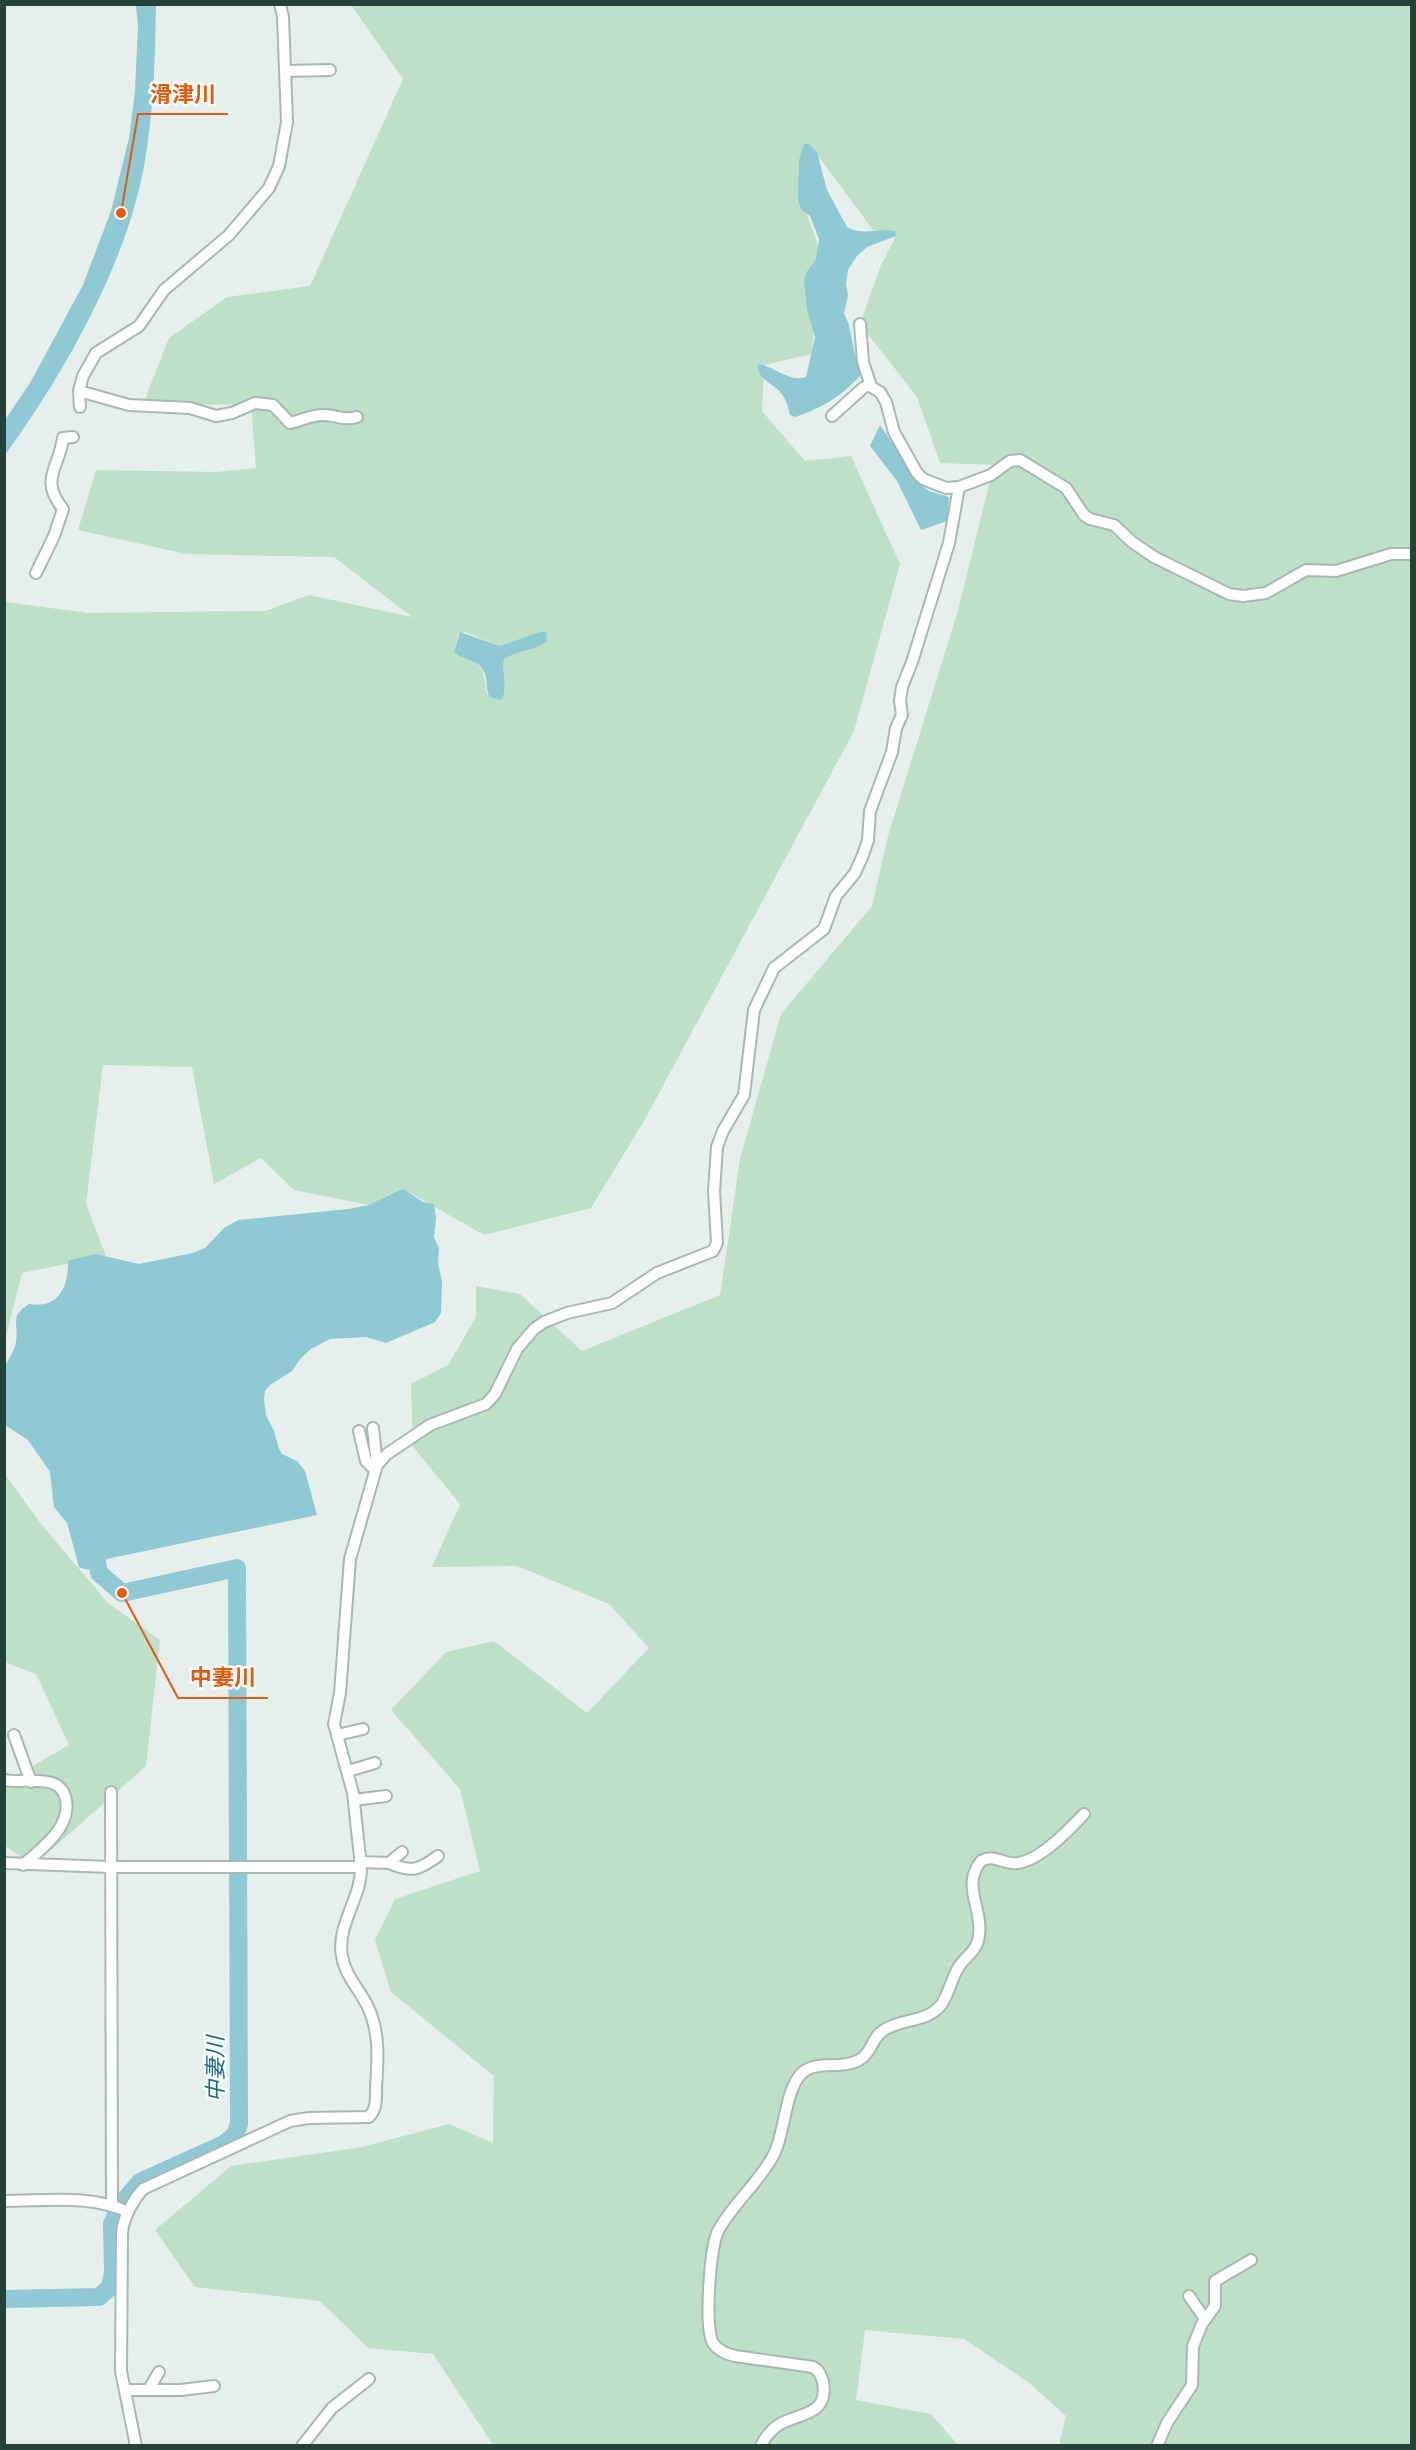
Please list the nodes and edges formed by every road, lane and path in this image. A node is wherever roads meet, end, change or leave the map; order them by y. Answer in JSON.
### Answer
{"nodes":[{"id":1,"x":280,"y":4,"type":"edge"},
{"id":2,"x":330,"y":70,"type":"dead end"},
{"id":3,"x":286,"y":71,"type":"junction"},
{"id":4,"x":860,"y":324,"type":"dead end"},
{"id":5,"x":871,"y":386,"type":"junction"},
{"id":6,"x":79,"y":391,"type":"junction"},
{"id":7,"x":80,"y":407,"type":"dead end"},
{"id":8,"x":832,"y":416,"type":"dead end"},
{"id":9,"x":357,"y":417,"type":"dead end"},
{"id":10,"x":73,"y":437,"type":"dead end"},
{"id":11,"x":959,"y":488,"type":"junction"},
{"id":12,"x":1412,"y":554,"type":"edge"},
{"id":13,"x":36,"y":573,"type":"dead end"},
{"id":14,"x":373,"y":1428,"type":"dead end"},
{"id":15,"x":359,"y":1431,"type":"dead end"},
{"id":16,"x":376,"y":1468,"type":"junction"},
{"id":17,"x":363,"y":1729,"type":"dead end"},
{"id":18,"x":14,"y":1735,"type":"dead end"},
{"id":19,"x":337,"y":1735,"type":"junction"},
{"id":20,"x":375,"y":1763,"type":"dead end"},
{"id":21,"x":348,"y":1770,"type":"junction"},
{"id":22,"x":4,"y":1780,"type":"edge"},
{"id":23,"x":31,"y":1782,"type":"junction"},
{"id":24,"x":111,"y":1792,"type":"dead end"},
{"id":25,"x":386,"y":1796,"type":"dead end"},
{"id":26,"x":354,"y":1800,"type":"junction"},
{"id":27,"x":1084,"y":1814,"type":"dead end"},
{"id":28,"x":402,"y":1852,"type":"dead end"},
{"id":29,"x":438,"y":1856,"type":"dead end"},
{"id":30,"x":4,"y":1863,"type":"edge"},
{"id":31,"x":389,"y":1863,"type":"junction"},
{"id":32,"x":361,"y":1864,"type":"junction"},
{"id":33,"x":22,"y":1865,"type":"junction"},
{"id":34,"x":111,"y":1867,"type":"junction"},
{"id":35,"x":4,"y":2201,"type":"edge"},
{"id":36,"x":120,"y":2208,"type":"junction"},
{"id":37,"x":1251,"y":2260,"type":"dead end"},
{"id":38,"x":1189,"y":2296,"type":"dead end"},
{"id":39,"x":1205,"y":2319,"type":"junction"},
{"id":40,"x":159,"y":2372,"type":"dead end"},
{"id":41,"x":369,"y":2379,"type":"dead end"},
{"id":42,"x":214,"y":2386,"type":"dead end"},
{"id":43,"x":149,"y":2389,"type":"junction"},
{"id":44,"x":125,"y":2390,"type":"junction"},
{"id":45,"x":136,"y":2445,"type":"edge"},
{"id":46,"x":302,"y":2445,"type":"edge"},
{"id":47,"x":761,"y":2445,"type":"edge"},
{"id":48,"x":1157,"y":2445,"type":"edge"}],
"edges":[{"from":1,"to":3,"type":"street"},
{"from":2,"to":3,"type":"street"},
{"from":3,"to":6,"type":"street"},
{"from":4,"to":5,"type":"street"},
{"from":5,"to":8,"type":"street"},
{"from":5,"to":11,"type":"street"},
{"from":6,"to":7,"type":"street"},
{"from":6,"to":9,"type":"street"},
{"from":10,"to":13,"type":"street"},
{"from":11,"to":12,"type":"street"},
{"from":11,"to":16,"type":"street"},
{"from":14,"to":16,"type":"street"},
{"from":15,"to":16,"type":"street"},
{"from":16,"to":19,"type":"street"},
{"from":17,"to":19,"type":"street"},
{"from":18,"to":23,"type":"street"},
{"from":19,"to":21,"type":"street"},
{"from":20,"to":21,"type":"street"},
{"from":21,"to":26,"type":"street"},
{"from":22,"to":23,"type":"street"},
{"from":23,"to":33,"type":"street"},
{"from":24,"to":34,"type":"street"},
{"from":25,"to":26,"type":"street"},
{"from":26,"to":32,"type":"street"},
{"from":27,"to":47,"type":"street"},
{"from":28,"to":31,"type":"street"},
{"from":29,"to":31,"type":"street"},
{"from":30,"to":33,"type":"street"},
{"from":31,"to":32,"type":"street"},
{"from":32,"to":34,"type":"street"},
{"from":32,"to":36,"type":"street"},
{"from":33,"to":34,"type":"street"},
{"from":34,"to":36,"type":"street"},
{"from":35,"to":36,"type":"street"},
{"from":36,"to":44,"type":"street"},
{"from":37,"to":39,"type":"street"},
{"from":38,"to":39,"type":"street"},
{"from":39,"to":48,"type":"street"},
{"from":40,"to":43,"type":"street"},
{"from":41,"to":46,"type":"street"},
{"from":42,"to":43,"type":"street"},
{"from":43,"to":44,"type":"street"},
{"from":44,"to":45,"type":"street"}]}
